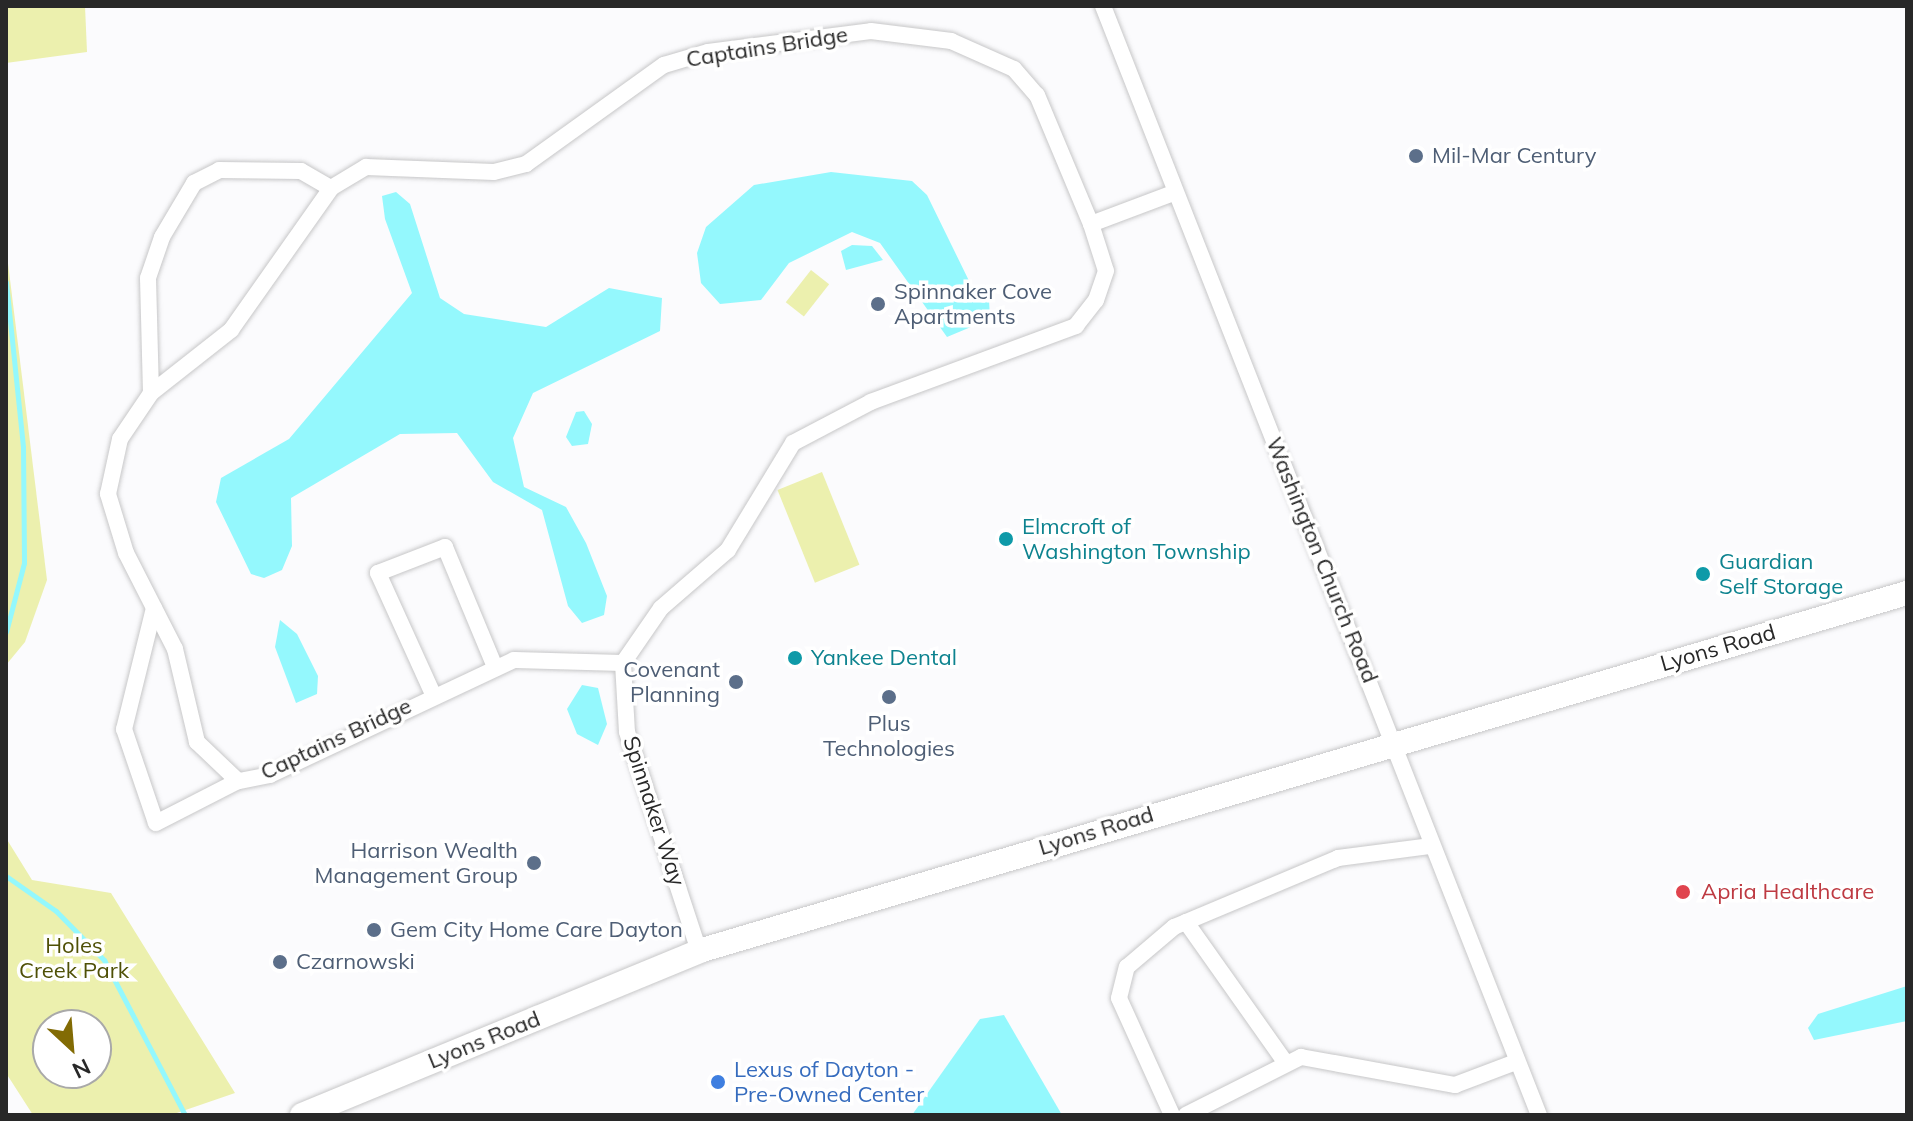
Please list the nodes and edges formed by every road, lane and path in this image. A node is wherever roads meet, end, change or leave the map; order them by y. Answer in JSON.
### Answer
{"nodes":[{"id":1,"x":1103,"y":6,"type":"edge"},
{"id":2,"x":331,"y":188,"type":"junction"},
{"id":3,"x":1173,"y":193,"type":"junction"},
{"id":4,"x":1091,"y":224,"type":"junction"},
{"id":5,"x":151,"y":393,"type":"junction"},
{"id":6,"x":1907,"y":593,"type":"edge"},
{"id":7,"x":154,"y":608,"type":"junction"},
{"id":8,"x":623,"y":663,"type":"junction"},
{"id":9,"x":495,"y":667,"type":"junction"},
{"id":10,"x":432,"y":692,"type":"junction"},
{"id":11,"x":1394,"y":742,"type":"junction"},
{"id":12,"x":238,"y":781,"type":"junction"},
{"id":13,"x":1431,"y":846,"type":"junction"},
{"id":14,"x":1186,"y":922,"type":"junction"},
{"id":15,"x":699,"y":951,"type":"junction"},
{"id":16,"x":1285,"y":1062,"type":"junction"},
{"id":17,"x":1516,"y":1062,"type":"junction"},
{"id":18,"x":302,"y":1115,"type":"edge"},
{"id":19,"x":1172,"y":1115,"type":"edge"},
{"id":20,"x":1186,"y":1115,"type":"edge"},
{"id":21,"x":1539,"y":1115,"type":"edge"}],
"edges":[{"from":1,"to":3,"type":"street","name":"Washington Church Road"},
{"from":2,"to":4,"type":"street","name":"Captains Bridge"},
{"from":2,"to":5,"type":"street","name":"Captains Bridge"},
{"from":2,"to":5,"type":"street"},
{"from":3,"to":4,"type":"street"},
{"from":3,"to":11,"type":"street","name":"Washington Church Road"},
{"from":4,"to":8,"type":"street","name":"Captains Bridge"},
{"from":5,"to":7,"type":"street","name":"Captains Bridge"},
{"from":6,"to":11,"type":"main road","name":"Lyons Road"},
{"from":7,"to":12,"type":"street","name":"Captains Bridge"},
{"from":7,"to":12,"type":"street","name":"Captains Bridge"},
{"from":8,"to":9,"type":"street","name":"Captains Bridge"},
{"from":8,"to":15,"type":"street","name":"Spinnaker Way"},
{"from":9,"to":10,"type":"street","name":"Captains Bridge"},
{"from":9,"to":10,"type":"street","name":"Captains Bridge"},
{"from":10,"to":12,"type":"street","name":"Captains Bridge"},
{"from":11,"to":13,"type":"street","name":"Washington Church Road"},
{"from":11,"to":15,"type":"main road","name":"Lyons Road"},
{"from":13,"to":14,"type":"street"},
{"from":13,"to":17,"type":"street","name":"Washington Church Road"},
{"from":14,"to":16,"type":"street"},
{"from":14,"to":19,"type":"street"},
{"from":15,"to":18,"type":"main road","name":"Lyons Road"},
{"from":16,"to":17,"type":"street"},
{"from":16,"to":20,"type":"street"},
{"from":17,"to":21,"type":"street","name":"Washington Church Road"}]}
